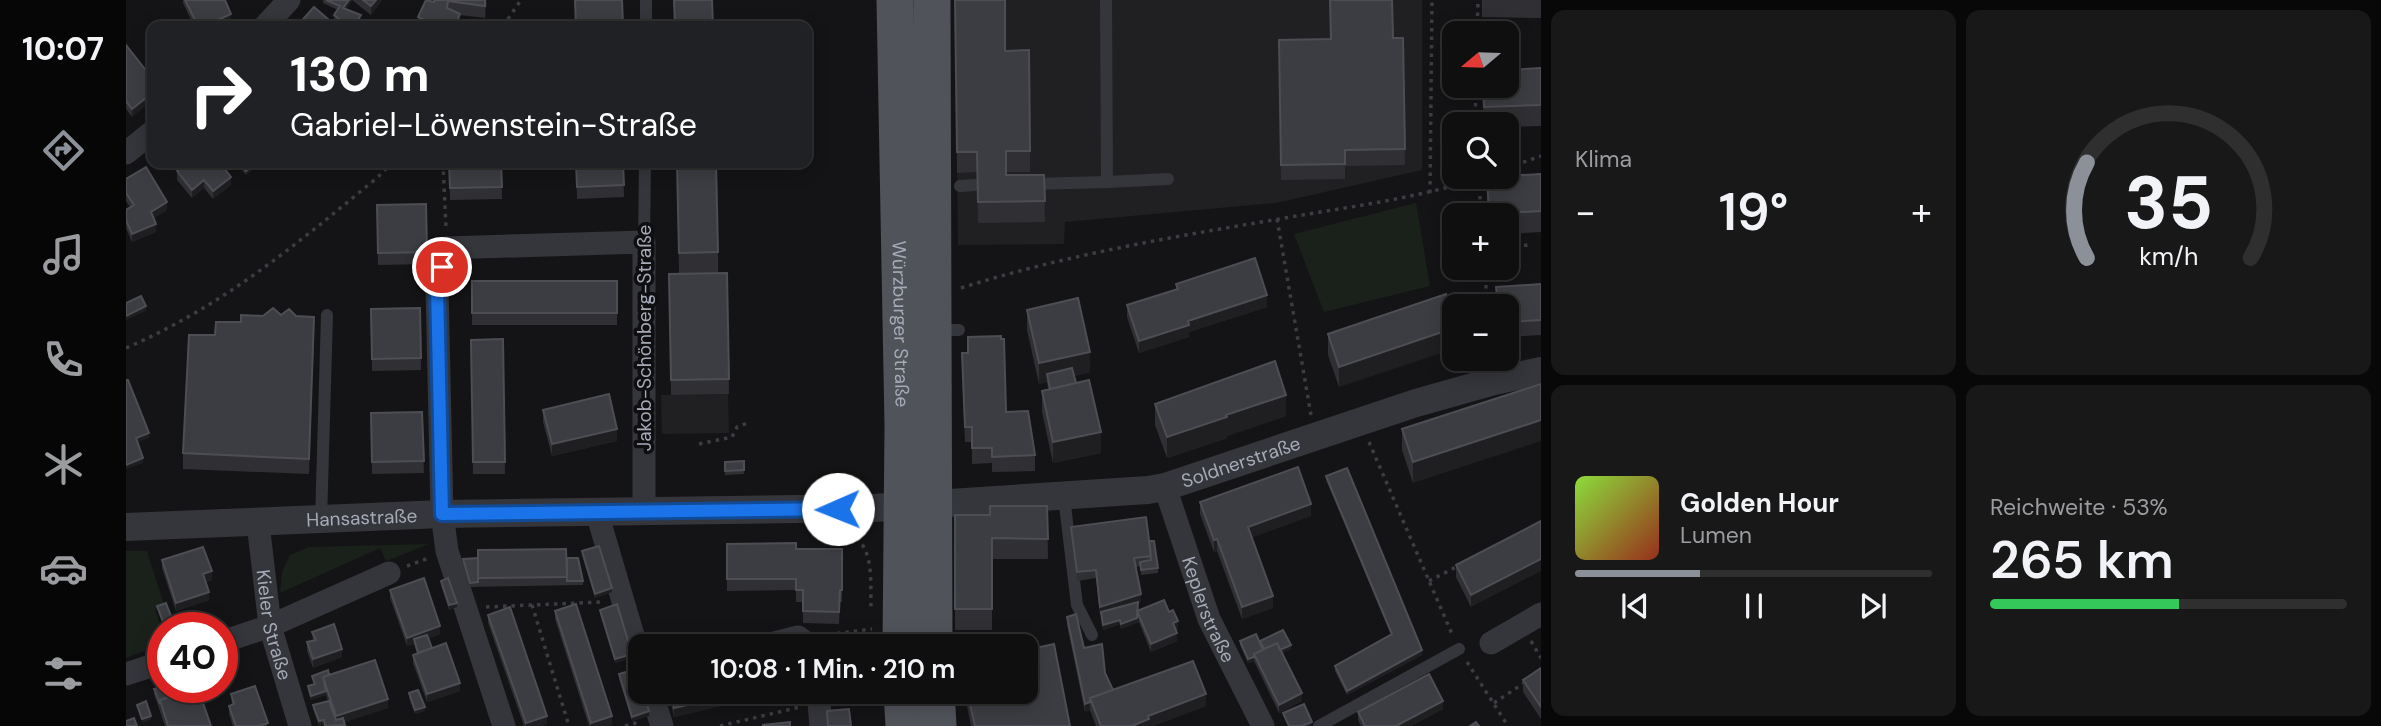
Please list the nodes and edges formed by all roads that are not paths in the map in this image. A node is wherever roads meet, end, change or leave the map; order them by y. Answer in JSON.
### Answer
{"nodes":[{"id":1,"x":289,"y":0,"type":"edge"},
{"id":2,"x":646,"y":0,"type":"edge"},
{"id":3,"x":895,"y":0,"type":"edge"},
{"id":4,"x":932,"y":0,"type":"edge"},
{"id":5,"x":1106,"y":0,"type":"edge"},
{"id":6,"x":270,"y":21,"type":"edge"},
{"id":7,"x":646,"y":21,"type":"edge"},
{"id":8,"x":147,"y":136,"type":"edge"},
{"id":9,"x":126,"y":152,"type":"edge"},
{"id":10,"x":645,"y":168,"type":"edge"},
{"id":11,"x":1168,"y":179,"type":"dead end"},
{"id":12,"x":1107,"y":182,"type":"junction"},
{"id":13,"x":1021,"y":184,"type":"edge"},
{"id":14,"x":974,"y":185,"type":"edge"},
{"id":15,"x":960,"y":186,"type":"dead end"},
{"id":16,"x":644,"y":242,"type":"junction"},
{"id":17,"x":327,"y":315,"type":"dead end"},
{"id":18,"x":1541,"y":371,"type":"edge"},
{"id":19,"x":1165,"y":487,"type":"junction"},
{"id":20,"x":1064,"y":497,"type":"junction"},
{"id":21,"x":918,"y":505,"type":"junction"},
{"id":22,"x":644,"y":512,"type":"junction"},
{"id":23,"x":597,"y":513,"type":"junction"},
{"id":24,"x":442,"y":514,"type":"junction"},
{"id":25,"x":321,"y":520,"type":"junction"},
{"id":26,"x":258,"y":523,"type":"junction"},
{"id":27,"x":126,"y":527,"type":"edge"},
{"id":28,"x":389,"y":573,"type":"road end"},
{"id":29,"x":1541,"y":614,"type":"edge"},
{"id":30,"x":270,"y":626,"type":"junction"},
{"id":31,"x":633,"y":634,"type":"edge"},
{"id":32,"x":884,"y":634,"type":"edge"},
{"id":33,"x":933,"y":634,"type":"edge"},
{"id":34,"x":1092,"y":635,"type":"dead end"},
{"id":35,"x":238,"y":637,"type":"edge"},
{"id":36,"x":1491,"y":643,"type":"dead end"},
{"id":37,"x":1459,"y":649,"type":"road end"},
{"id":38,"x":147,"y":667,"type":"edge"},
{"id":39,"x":126,"y":674,"type":"edge"},
{"id":40,"x":655,"y":704,"type":"edge"},
{"id":41,"x":819,"y":704,"type":"edge"},
{"id":42,"x":903,"y":704,"type":"edge"},
{"id":43,"x":937,"y":704,"type":"edge"},
{"id":44,"x":300,"y":726,"type":"edge"},
{"id":45,"x":504,"y":726,"type":"edge"},
{"id":46,"x":662,"y":726,"type":"edge"},
{"id":47,"x":821,"y":726,"type":"edge"},
{"id":48,"x":904,"y":726,"type":"edge"},
{"id":49,"x":938,"y":726,"type":"edge"},
{"id":50,"x":1263,"y":726,"type":"edge"},
{"id":51,"x":1319,"y":726,"type":"edge"}],
"edges":[{"from":1,"to":6,"type":"street"},
{"from":2,"to":7,"type":"lane"},
{"from":3,"to":21,"type":"main road","name":"Würzburger Straße"},
{"from":4,"to":21,"type":"main road","name":"Würzburger Straße"},
{"from":5,"to":12,"type":"lane"},
{"from":8,"to":9,"type":"street"},
{"from":10,"to":16,"type":"lane","name":"Jakob-Schönberg-Straße"},
{"from":11,"to":12,"type":"lane"},
{"from":12,"to":13,"type":"lane"},
{"from":14,"to":15,"type":"lane"},
{"from":16,"to":22,"type":"street","name":"Jakob-Schönberg-Straße"},
{"from":16,"to":24,"type":"street"},
{"from":17,"to":25,"type":"lane"},
{"from":18,"to":19,"type":"street","name":"Soldnerstraße"},
{"from":19,"to":20,"type":"street","name":"Soldnerstraße"},
{"from":19,"to":50,"type":"street","name":"Keplerstraße"},
{"from":20,"to":21,"type":"street","name":"Soldnerstraße"},
{"from":20,"to":34,"type":"lane"},
{"from":21,"to":22,"type":"street","name":"Hansastraße"},
{"from":21,"to":32,"type":"main road","name":"Würzburger Straße"},
{"from":21,"to":33,"type":"main road","name":"Würzburger Straße"},
{"from":22,"to":23,"type":"street","name":"Hansastraße"},
{"from":23,"to":24,"type":"street","name":"Hansastraße"},
{"from":23,"to":31,"type":"street"},
{"from":24,"to":25,"type":"street","name":"Hansastraße"},
{"from":24,"to":45,"type":"street"},
{"from":25,"to":26,"type":"street","name":"Hansastraße"},
{"from":26,"to":27,"type":"street","name":"Hansastraße"},
{"from":26,"to":30,"type":"street","name":"Kieler Straße"},
{"from":28,"to":30,"type":"street"},
{"from":29,"to":36,"type":"street"},
{"from":30,"to":35,"type":"street"},
{"from":30,"to":44,"type":"street","name":"Kieler Straße"},
{"from":37,"to":51,"type":"lane"},
{"from":38,"to":39,"type":"street"},
{"from":40,"to":46,"type":"street"},
{"from":41,"to":47,"type":"street"},
{"from":42,"to":48,"type":"main road"},
{"from":43,"to":49,"type":"main road"}]}
